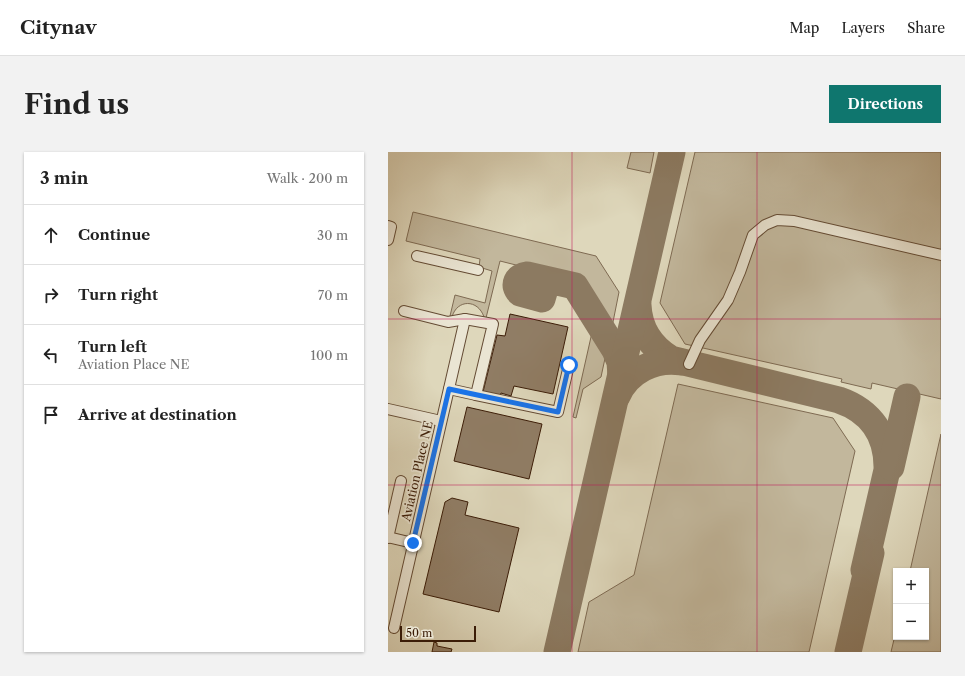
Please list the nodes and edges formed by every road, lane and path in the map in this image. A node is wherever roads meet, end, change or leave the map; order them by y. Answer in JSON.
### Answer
{"nodes":[{"id":1,"x":388,"y":226,"type":"edge"},
{"id":2,"x":388,"y":240,"type":"edge"},
{"id":3,"x":941,"y":255,"type":"edge"},
{"id":4,"x":417,"y":256,"type":"dead end"},
{"id":5,"x":478,"y":270,"type":"dead end"},
{"id":6,"x":404,"y":311,"type":"dead end"},
{"id":7,"x":465,"y":318,"type":"junction"},
{"id":8,"x":689,"y":364,"type":"dead end"},
{"id":9,"x":569,"y":365,"type":"dead end"},
{"id":10,"x":449,"y":389,"type":"junction"},
{"id":11,"x":476,"y":395,"type":"junction"},
{"id":12,"x":388,"y":409,"type":"edge"},
{"id":13,"x":441,"y":421,"type":"junction"},
{"id":14,"x":401,"y":481,"type":"dead end"},
{"id":15,"x":388,"y":538,"type":"edge"},
{"id":16,"x":413,"y":543,"type":"junction"},
{"id":17,"x":394,"y":628,"type":"dead end"}],
"edges":[{"from":1,"to":2,"type":"street"},
{"from":3,"to":8,"type":"street"},
{"from":4,"to":5,"type":"street"},
{"from":6,"to":7,"type":"street"},
{"from":7,"to":10,"type":"street","name":"Aviation Place NE"},
{"from":7,"to":11,"type":"street"},
{"from":9,"to":11,"type":"street"},
{"from":10,"to":11,"type":"street"},
{"from":10,"to":13,"type":"street","name":"Aviation Place NE"},
{"from":12,"to":13,"type":"street"},
{"from":13,"to":16,"type":"street","name":"Aviation Place NE"},
{"from":14,"to":15,"type":"street"},
{"from":15,"to":16,"type":"street"},
{"from":16,"to":17,"type":"street","name":"Aviation Place NE"}]}
